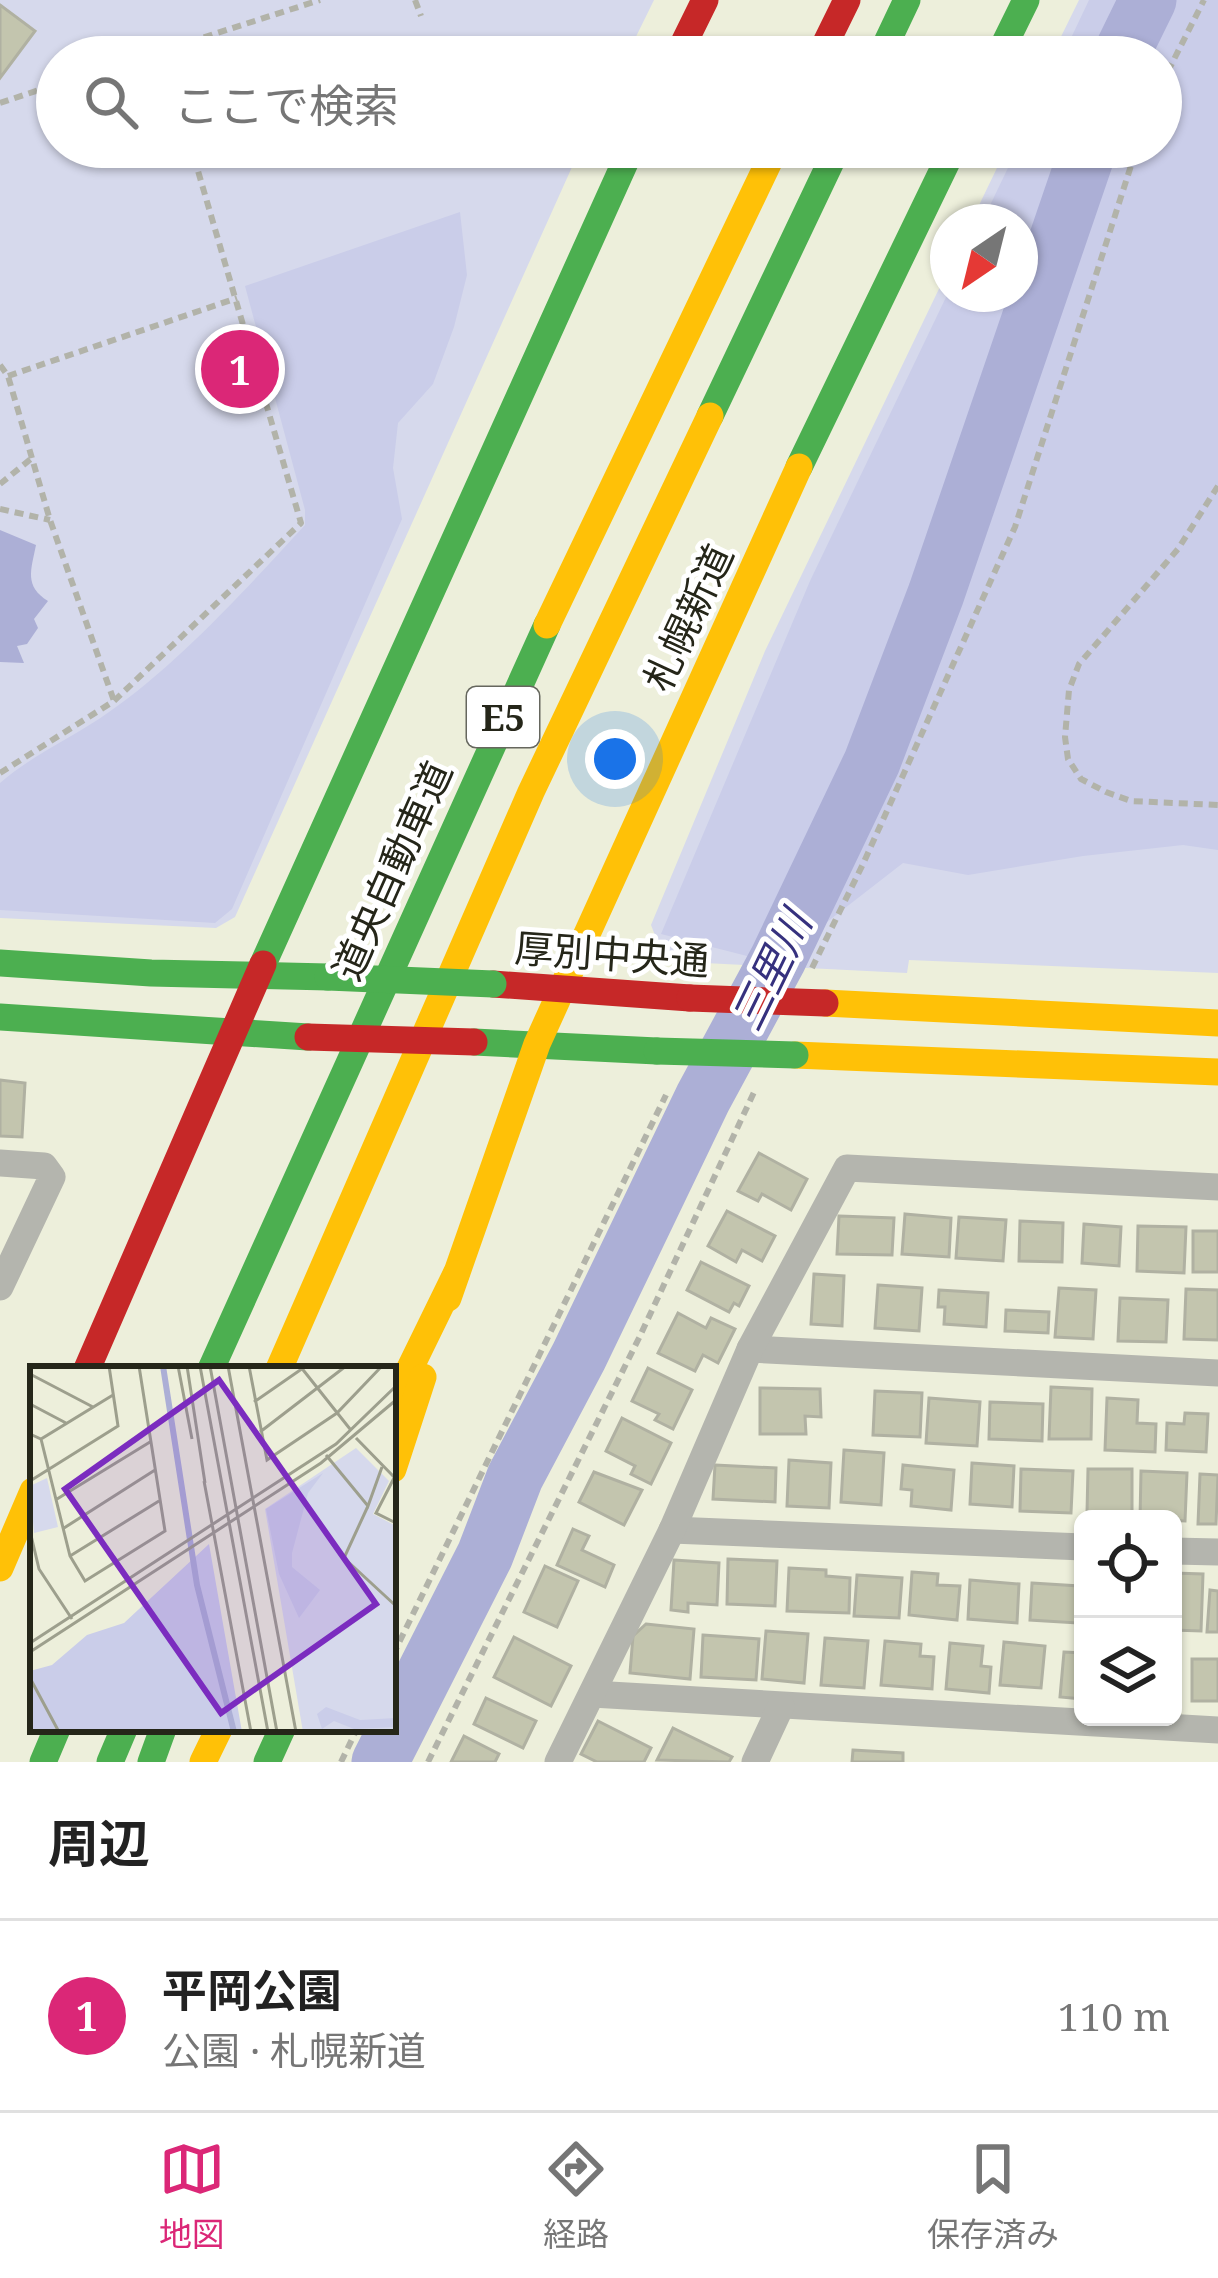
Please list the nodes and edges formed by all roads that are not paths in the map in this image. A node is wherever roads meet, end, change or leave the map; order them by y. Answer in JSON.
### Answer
{"nodes":[{"id":1,"x":705,"y":0,"type":"edge"},
{"id":2,"x":847,"y":0,"type":"edge"},
{"id":3,"x":908,"y":0,"type":"edge"},
{"id":4,"x":1026,"y":0,"type":"edge"},
{"id":5,"x":687,"y":36,"type":"edge"},
{"id":6,"x":829,"y":36,"type":"edge"},
{"id":7,"x":890,"y":36,"type":"edge"},
{"id":8,"x":1008,"y":36,"type":"edge"},
{"id":9,"x":623,"y":168,"type":"edge"},
{"id":10,"x":766,"y":168,"type":"edge"},
{"id":11,"x":828,"y":168,"type":"edge"},
{"id":12,"x":944,"y":168,"type":"edge"},
{"id":13,"x":0,"y":963,"type":"edge"},
{"id":14,"x":258,"y":976,"type":"junction"},
{"id":15,"x":561,"y":986,"type":"junction"},
{"id":16,"x":0,"y":1017,"type":"edge"},
{"id":17,"x":1218,"y":1023,"type":"edge"},
{"id":18,"x":234,"y":1035,"type":"junction"},
{"id":19,"x":537,"y":1044,"type":"junction"},
{"id":20,"x":1218,"y":1072,"type":"edge"},
{"id":21,"x":0,"y":1163,"type":"edge"},
{"id":22,"x":1218,"y":1186,"type":"edge"},
{"id":23,"x":456,"y":1274,"type":"junction"},
{"id":24,"x":0,"y":1287,"type":"edge"},
{"id":25,"x":751,"y":1349,"type":"junction"},
{"id":26,"x":88,"y":1366,"type":"edge"},
{"id":27,"x":212,"y":1366,"type":"edge"},
{"id":28,"x":282,"y":1366,"type":"edge"},
{"id":29,"x":1218,"y":1373,"type":"edge"},
{"id":30,"x":396,"y":1397,"type":"edge"},
{"id":31,"x":396,"y":1459,"type":"edge"},
{"id":32,"x":30,"y":1498,"type":"edge"},
{"id":33,"x":672,"y":1530,"type":"junction"},
{"id":34,"x":1074,"y":1547,"type":"edge"},
{"id":35,"x":1182,"y":1551,"type":"edge"},
{"id":36,"x":1218,"y":1552,"type":"edge"},
{"id":37,"x":0,"y":1568,"type":"edge"},
{"id":38,"x":592,"y":1694,"type":"junction"},
{"id":39,"x":781,"y":1706,"type":"junction"},
{"id":40,"x":1218,"y":1730,"type":"edge"},
{"id":41,"x":57,"y":1732,"type":"edge"},
{"id":42,"x":123,"y":1732,"type":"edge"},
{"id":43,"x":162,"y":1732,"type":"edge"},
{"id":44,"x":218,"y":1732,"type":"edge"},
{"id":45,"x":281,"y":1732,"type":"edge"},
{"id":46,"x":44,"y":1762,"type":"edge"},
{"id":47,"x":110,"y":1762,"type":"edge"},
{"id":48,"x":151,"y":1762,"type":"edge"},
{"id":49,"x":203,"y":1762,"type":"edge"},
{"id":50,"x":268,"y":1762,"type":"edge"},
{"id":51,"x":558,"y":1762,"type":"edge"},
{"id":52,"x":755,"y":1762,"type":"edge"}],
"edges":[{"from":1,"to":5,"type":"main road"},
{"from":2,"to":6,"type":"main road"},
{"from":3,"to":7,"type":"main road"},
{"from":4,"to":8,"type":"main road"},
{"from":9,"to":14,"type":"main road"},
{"from":10,"to":27,"type":"main road","name":"道央自動車道","number":"E5"},
{"from":11,"to":28,"type":"main road","number":"E5"},
{"from":12,"to":15,"type":"main road","name":"札幌新道"},
{"from":13,"to":14,"type":"main road","name":"厚別中央通"},
{"from":14,"to":15,"type":"main road","name":"厚別中央通","bridge":true},
{"from":14,"to":18,"type":"main road"},
{"from":15,"to":17,"type":"main road","name":"厚別中央通","bridge":true},
{"from":15,"to":19,"type":"main road","name":"札幌新道"},
{"from":16,"to":18,"type":"main road"},
{"from":18,"to":19,"type":"main road","bridge":true},
{"from":18,"to":26,"type":"main road"},
{"from":19,"to":20,"type":"main road","bridge":true},
{"from":19,"to":23,"type":"main road","name":"札幌新道"},
{"from":21,"to":24,"type":"street"},
{"from":22,"to":25,"type":"street"},
{"from":23,"to":30,"type":"main road"},
{"from":23,"to":31,"type":"main road","name":"札幌新道"},
{"from":25,"to":29,"type":"street"},
{"from":25,"to":33,"type":"street"},
{"from":32,"to":37,"type":"main road"},
{"from":33,"to":34,"type":"street"},
{"from":33,"to":38,"type":"street"},
{"from":35,"to":36,"type":"street"},
{"from":38,"to":39,"type":"street"},
{"from":38,"to":51,"type":"street"},
{"from":39,"to":40,"type":"street"},
{"from":39,"to":52,"type":"street"},
{"from":41,"to":46,"type":"main road"},
{"from":42,"to":47,"type":"main road"},
{"from":43,"to":48,"type":"main road"},
{"from":44,"to":49,"type":"main road"},
{"from":45,"to":50,"type":"main road"}]}
